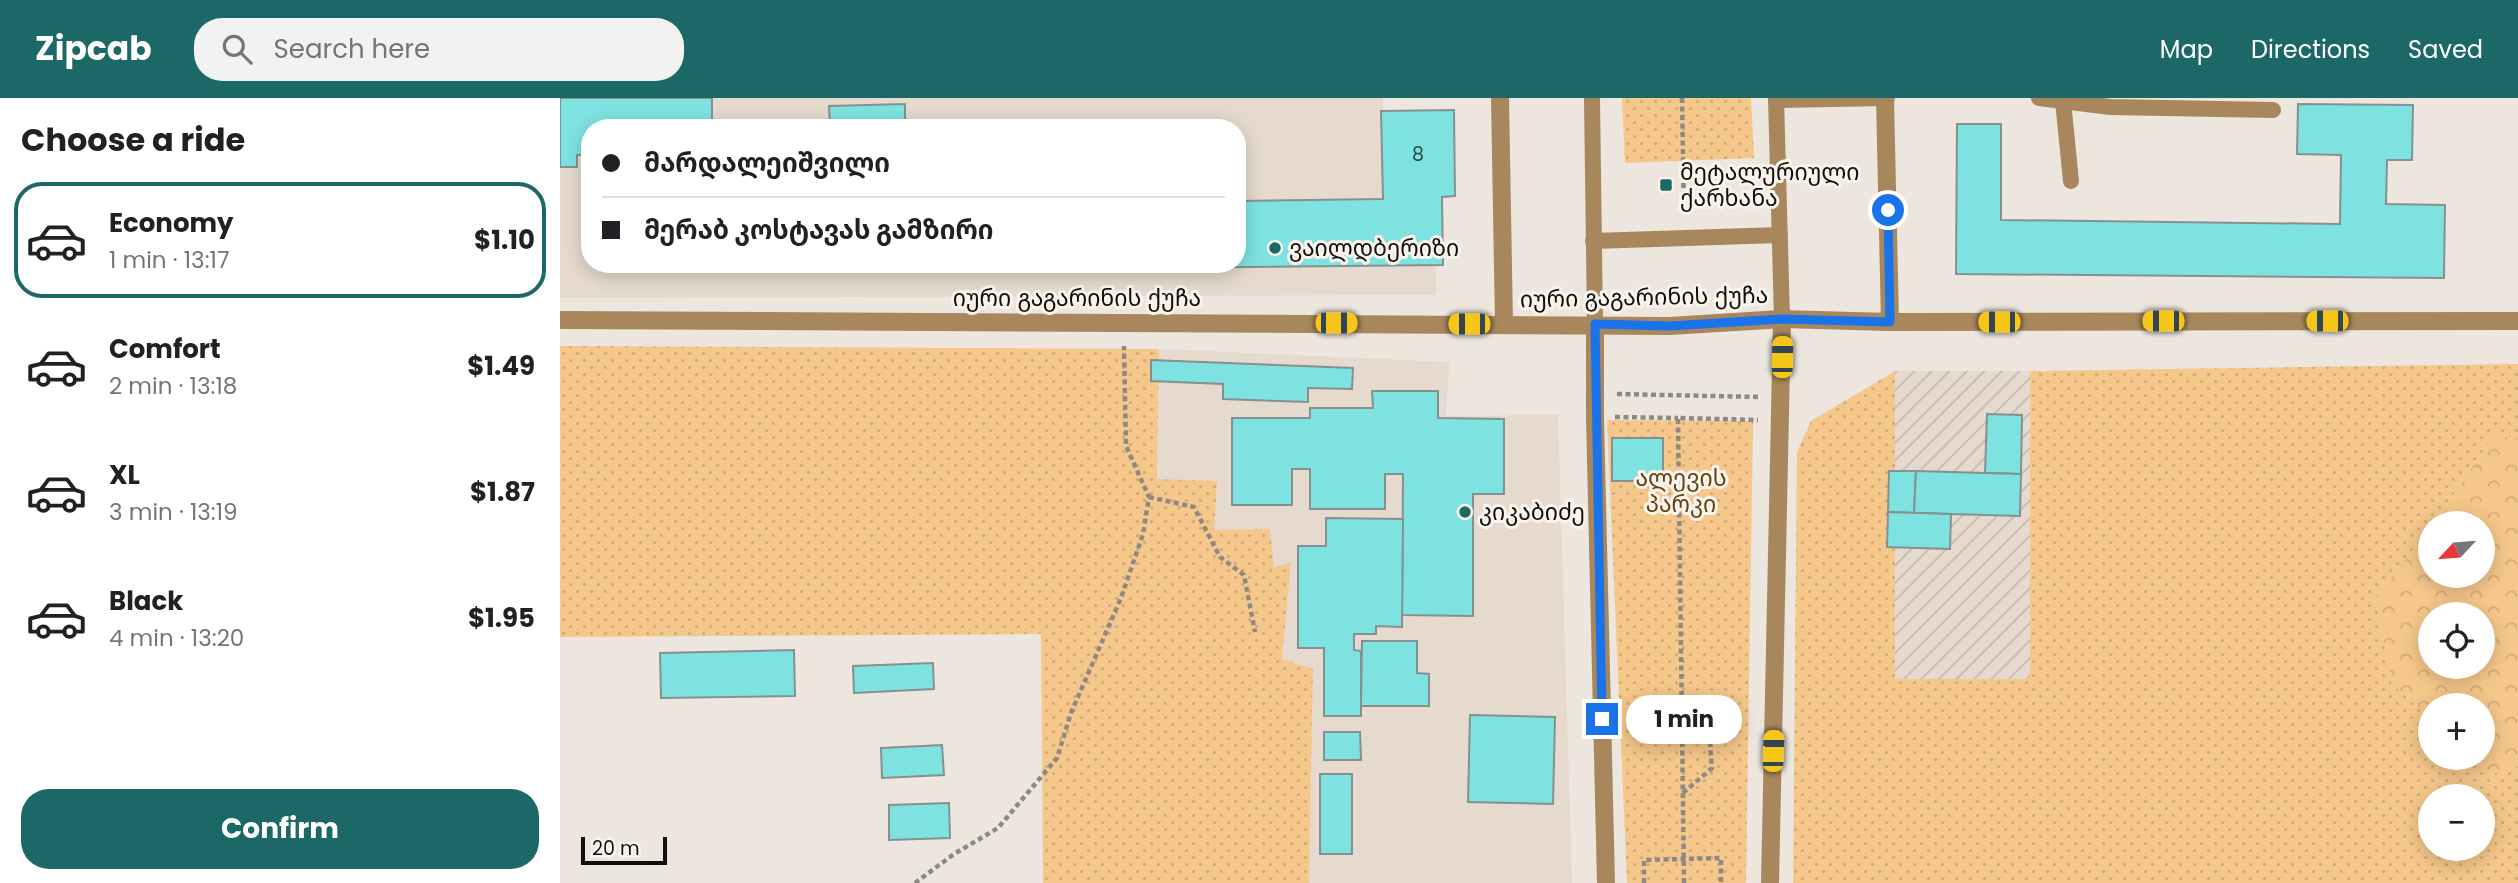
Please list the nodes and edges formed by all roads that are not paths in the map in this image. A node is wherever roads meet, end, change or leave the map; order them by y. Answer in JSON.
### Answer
{"nodes":[{"id":1,"x":1500,"y":98,"type":"edge"},
{"id":2,"x":1592,"y":98,"type":"edge"},
{"id":3,"x":1886,"y":98,"type":"edge"},
{"id":4,"x":2039,"y":98,"type":"edge"},
{"id":5,"x":1776,"y":99,"type":"edge"},
{"id":6,"x":2063,"y":101,"type":"junction"},
{"id":7,"x":2273,"y":110,"type":"dead end"},
{"id":8,"x":2071,"y":181,"type":"dead end"},
{"id":9,"x":1780,"y":235,"type":"junction"},
{"id":10,"x":1593,"y":241,"type":"junction"},
{"id":11,"x":1782,"y":319,"type":"junction"},
{"id":12,"x":560,"y":320,"type":"edge"},
{"id":13,"x":2518,"y":321,"type":"edge"},
{"id":14,"x":1890,"y":322,"type":"junction"},
{"id":15,"x":1504,"y":324,"type":"junction"},
{"id":16,"x":1595,"y":324,"type":"junction"},
{"id":17,"x":1606,"y":883,"type":"edge"},
{"id":18,"x":1770,"y":883,"type":"edge"}],
"edges":[{"from":1,"to":15,"type":"street"},
{"from":2,"to":10,"type":"lane"},
{"from":3,"to":5,"type":"lane"},
{"from":3,"to":14,"type":"street"},
{"from":4,"to":6,"type":"lane"},
{"from":5,"to":9,"type":"lane"},
{"from":6,"to":7,"type":"lane"},
{"from":6,"to":8,"type":"lane"},
{"from":9,"to":10,"type":"lane"},
{"from":9,"to":11,"type":"lane"},
{"from":10,"to":16,"type":"lane"},
{"from":11,"to":14,"type":"street","name":"იური გაგარინის ქუჩა"},
{"from":11,"to":16,"type":"street","name":"იური გაგარინის ქუჩა"},
{"from":11,"to":18,"type":"street"},
{"from":12,"to":15,"type":"street","name":"იური გაგარინის ქუჩა"},
{"from":13,"to":14,"type":"street","name":"იური გაგარინის ქუჩა"},
{"from":15,"to":16,"type":"street","name":"იური გაგარინის ქუჩა"},
{"from":16,"to":17,"type":"street"}]}
